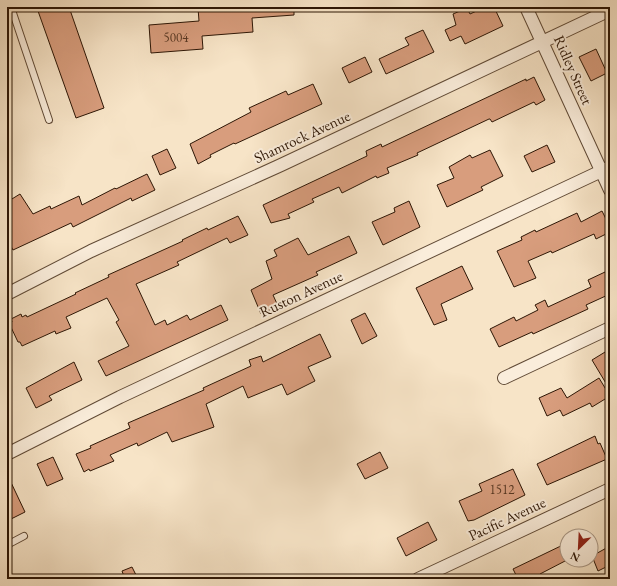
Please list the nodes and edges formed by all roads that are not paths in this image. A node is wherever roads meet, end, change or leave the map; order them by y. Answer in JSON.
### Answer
{"nodes":[{"id":1,"x":526,"y":7,"type":"edge"},
{"id":2,"x":610,"y":10,"type":"edge"},
{"id":3,"x":7,"y":14,"type":"edge"},
{"id":4,"x":543,"y":42,"type":"junction"},
{"id":5,"x":49,"y":120,"type":"dead end"},
{"id":6,"x":606,"y":169,"type":"edge"},
{"id":7,"x":610,"y":190,"type":"edge"},
{"id":8,"x":7,"y":294,"type":"edge"},
{"id":9,"x":610,"y":328,"type":"edge"},
{"id":10,"x":504,"y":378,"type":"dead end"},
{"id":11,"x":7,"y":454,"type":"edge"},
{"id":12,"x":610,"y":489,"type":"edge"},
{"id":13,"x":24,"y":536,"type":"dead end"},
{"id":14,"x":7,"y":545,"type":"edge"},
{"id":15,"x":418,"y":579,"type":"edge"}],
"edges":[{"from":1,"to":4,"type":"street","name":"Ridley Street"},
{"from":2,"to":4,"type":"street","name":"Shamrock Avenue"},
{"from":3,"to":5,"type":"lane"},
{"from":4,"to":6,"type":"street","name":"Ridley Street"},
{"from":4,"to":8,"type":"street","name":"Shamrock Avenue"},
{"from":6,"to":7,"type":"street","name":"Ridley Street"},
{"from":6,"to":11,"type":"street","name":"Ruston Avenue"},
{"from":9,"to":10,"type":"street"},
{"from":12,"to":15,"type":"street","name":"Pacific Avenue"},
{"from":13,"to":14,"type":"lane"}]}
